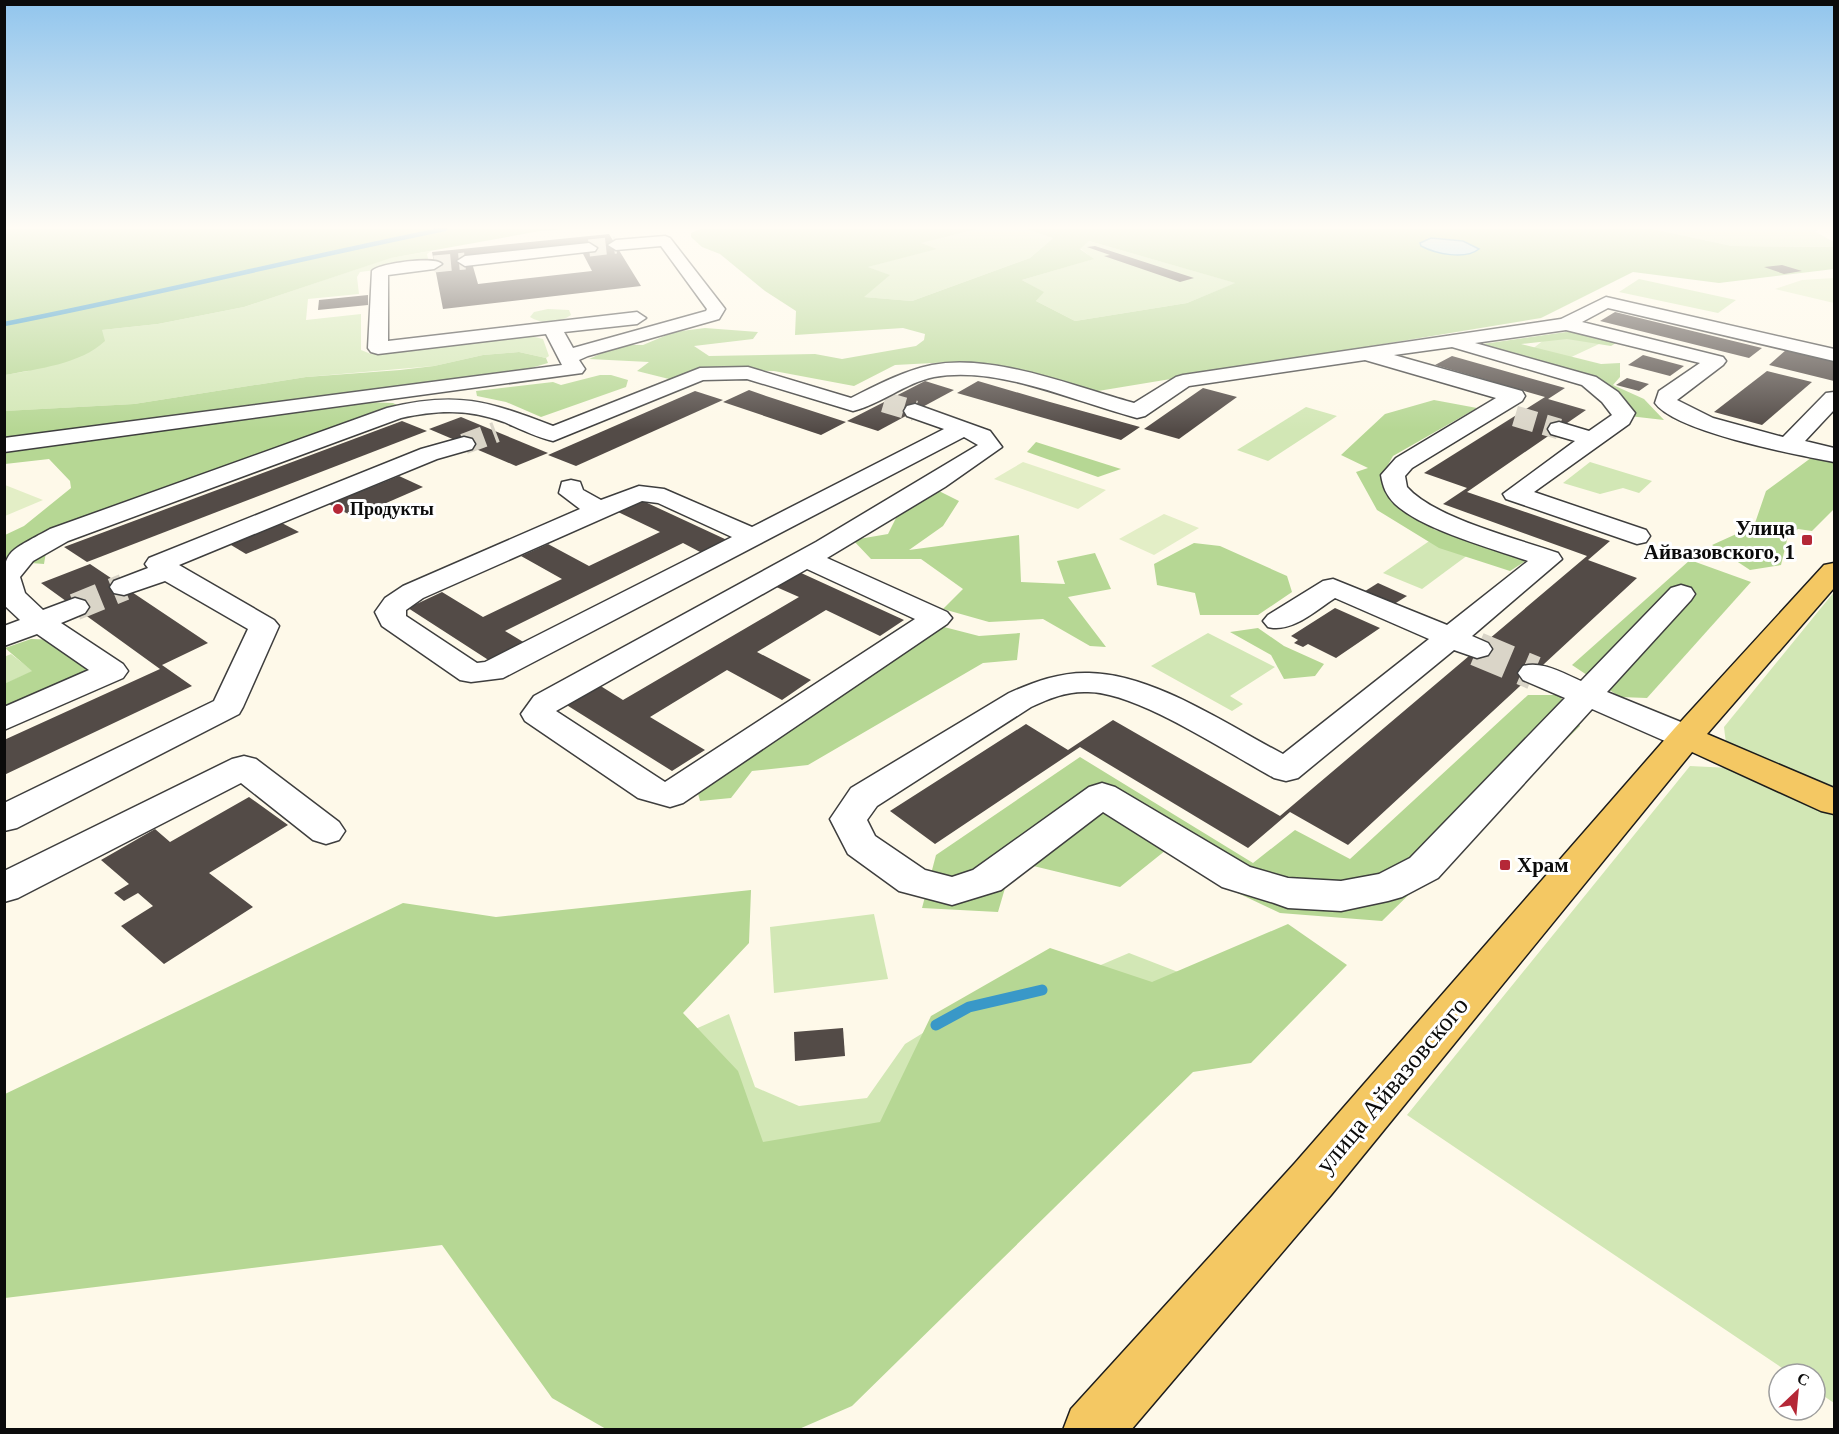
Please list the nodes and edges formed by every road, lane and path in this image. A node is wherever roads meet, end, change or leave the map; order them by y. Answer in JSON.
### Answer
{"nodes":[{"id":1,"x":379,"y":296,"type":"edge"},
{"id":2,"x":706,"y":296,"type":"edge"},
{"id":3,"x":575,"y":303,"type":"dead end"},
{"id":4,"x":518,"y":309,"type":"dead end"},
{"id":5,"x":716,"y":309,"type":"junction"},
{"id":6,"x":584,"y":324,"type":"junction"},
{"id":7,"x":1566,"y":324,"type":"junction"},
{"id":8,"x":552,"y":328,"type":"junction"},
{"id":9,"x":523,"y":332,"type":"junction"},
{"id":10,"x":1450,"y":342,"type":"junction"},
{"id":11,"x":1367,"y":354,"type":"junction"},
{"id":12,"x":1834,"y":355,"type":"edge"},
{"id":13,"x":568,"y":358,"type":"junction"},
{"id":14,"x":1834,"y":398,"type":"edge"},
{"id":15,"x":915,"y":411,"type":"tunnel mouth"},
{"id":16,"x":962,"y":429,"type":"junction"},
{"id":17,"x":1559,"y":429,"type":"tunnel mouth"},
{"id":18,"x":1591,"y":439,"type":"junction"},
{"id":19,"x":1790,"y":443,"type":"junction"},
{"id":20,"x":464,"y":444,"type":"tunnel mouth"},
{"id":21,"x":4,"y":445,"type":"edge"},
{"id":22,"x":1834,"y":455,"type":"edge"},
{"id":23,"x":571,"y":487,"type":"dead end"},
{"id":24,"x":598,"y":509,"type":"junction"},
{"id":25,"x":1637,"y":536,"type":"dead end"},
{"id":26,"x":753,"y":537,"type":"junction"},
{"id":27,"x":804,"y":558,"type":"junction"},
{"id":28,"x":167,"y":570,"type":"junction"},
{"id":29,"x":1834,"y":571,"type":"edge"},
{"id":30,"x":124,"y":587,"type":"tunnel mouth"},
{"id":31,"x":1681,"y":594,"type":"dead end"},
{"id":32,"x":75,"y":607,"type":"tunnel mouth"},
{"id":33,"x":1278,"y":621,"type":"dead end"},
{"id":34,"x":39,"y":622,"type":"junction"},
{"id":35,"x":4,"y":637,"type":"edge"},
{"id":36,"x":1464,"y":644,"type":"junction"},
{"id":37,"x":1534,"y":673,"type":"tunnel mouth"},
{"id":38,"x":1587,"y":695,"type":"junction"},
{"id":39,"x":4,"y":720,"type":"edge"},
{"id":40,"x":1686,"y":737,"type":"junction"},
{"id":41,"x":1834,"y":802,"type":"edge"},
{"id":42,"x":4,"y":819,"type":"edge"},
{"id":43,"x":326,"y":831,"type":"dead end"},
{"id":44,"x":4,"y":888,"type":"edge"},
{"id":45,"x":1092,"y":1430,"type":"edge"}],
"edges":[{"from":1,"to":9,"type":"lane"},
{"from":2,"to":5,"type":"lane"},
{"from":3,"to":6,"type":"lane"},
{"from":4,"to":9,"type":"lane"},
{"from":5,"to":6,"type":"lane"},
{"from":5,"to":13,"type":"lane"},
{"from":6,"to":8,"type":"lane"},
{"from":7,"to":10,"type":"lane"},
{"from":7,"to":12,"type":"lane"},
{"from":7,"to":19,"type":"lane"},
{"from":8,"to":9,"type":"lane"},
{"from":8,"to":13,"type":"lane"},
{"from":10,"to":11,"type":"lane"},
{"from":10,"to":18,"type":"lane"},
{"from":11,"to":34,"type":"lane"},
{"from":11,"to":36,"type":"lane"},
{"from":13,"to":21,"type":"lane"},
{"from":14,"to":19,"type":"lane"},
{"from":15,"to":16,"type":"lane"},
{"from":16,"to":26,"type":"lane"},
{"from":16,"to":27,"type":"lane"},
{"from":17,"to":18,"type":"lane"},
{"from":18,"to":25,"type":"lane"},
{"from":19,"to":22,"type":"lane"},
{"from":20,"to":28,"type":"lane"},
{"from":23,"to":24,"type":"lane"},
{"from":24,"to":26,"type":"lane"},
{"from":24,"to":26,"type":"lane"},
{"from":27,"to":27,"type":"lane"},
{"from":28,"to":30,"type":"lane"},
{"from":28,"to":42,"type":"lane"},
{"from":29,"to":40,"type":"main road","name":"улица Айвазовского"},
{"from":31,"to":38,"type":"lane"},
{"from":32,"to":34,"type":"lane"},
{"from":33,"to":36,"type":"lane"},
{"from":34,"to":35,"type":"lane"},
{"from":34,"to":39,"type":"lane"},
{"from":36,"to":38,"type":"lane"},
{"from":37,"to":38,"type":"lane"},
{"from":38,"to":40,"type":"lane"},
{"from":40,"to":41,"type":"main road"},
{"from":40,"to":45,"type":"main road","name":"улица Айвазовского"},
{"from":43,"to":44,"type":"lane"}]}
